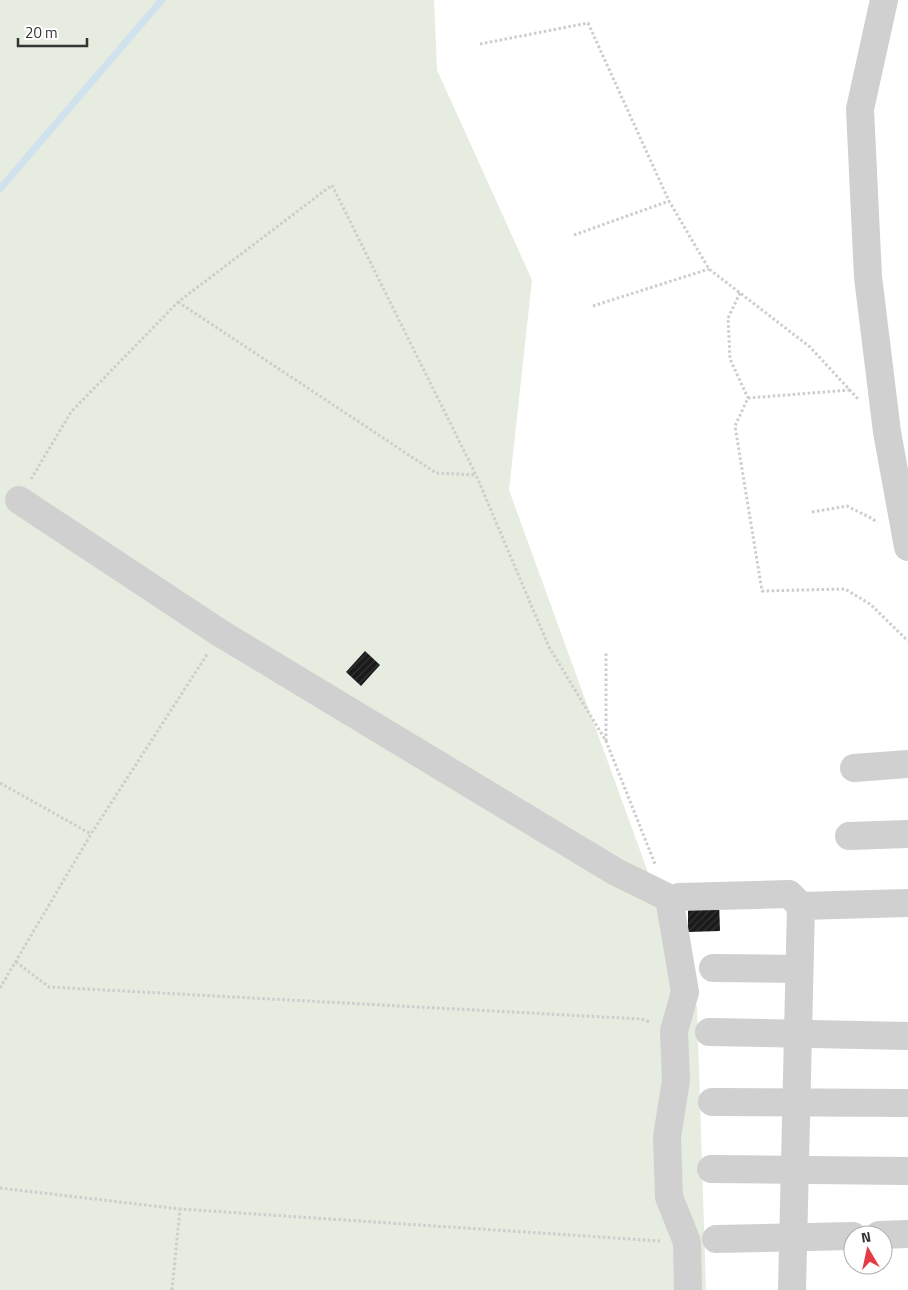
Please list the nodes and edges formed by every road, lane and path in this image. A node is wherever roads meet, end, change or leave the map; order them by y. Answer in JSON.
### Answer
{"nodes":[{"id":1,"x":884,"y":0,"type":"edge"},
{"id":2,"x":480,"y":44,"type":"dead end"},
{"id":3,"x":670,"y":200,"type":"junction"},
{"id":4,"x":574,"y":235,"type":"dead end"},
{"id":5,"x":709,"y":269,"type":"junction"},
{"id":6,"x":740,"y":293,"type":"junction"},
{"id":7,"x":178,"y":302,"type":"junction"},
{"id":8,"x":592,"y":306,"type":"dead end"},
{"id":9,"x":850,"y":390,"type":"junction"},
{"id":10,"x":748,"y":398,"type":"junction"},
{"id":11,"x":862,"y":404,"type":"dead end"},
{"id":12,"x":476,"y":475,"type":"junction"},
{"id":13,"x":19,"y":500,"type":"joint"},
{"id":14,"x":812,"y":512,"type":"dead end"},
{"id":15,"x":880,"y":526,"type":"dead end"},
{"id":16,"x":908,"y":547,"type":"edge"},
{"id":17,"x":220,"y":633,"type":"junction"},
{"id":18,"x":908,"y":641,"type":"edge"},
{"id":19,"x":606,"y":652,"type":"dead end"},
{"id":20,"x":606,"y":742,"type":"junction"},
{"id":21,"x":908,"y":764,"type":"edge"},
{"id":22,"x":854,"y":768,"type":"dead end"},
{"id":23,"x":0,"y":783,"type":"edge"},
{"id":24,"x":92,"y":834,"type":"junction"},
{"id":25,"x":908,"y":834,"type":"edge"},
{"id":26,"x":849,"y":836,"type":"dead end"},
{"id":27,"x":674,"y":897,"type":"junction"},
{"id":28,"x":908,"y":903,"type":"edge"},
{"id":29,"x":801,"y":906,"type":"junction"},
{"id":30,"x":16,"y":962,"type":"junction"},
{"id":31,"x":713,"y":968,"type":"dead end"},
{"id":32,"x":799,"y":969,"type":"junction"},
{"id":33,"x":0,"y":988,"type":"edge"},
{"id":34,"x":674,"y":1032,"type":"junction"},
{"id":35,"x":709,"y":1032,"type":"dead end"},
{"id":36,"x":798,"y":1034,"type":"junction"},
{"id":37,"x":908,"y":1036,"type":"edge"},
{"id":38,"x":712,"y":1102,"type":"dead end"},
{"id":39,"x":796,"y":1102,"type":"junction"},
{"id":40,"x":908,"y":1102,"type":"edge"},
{"id":41,"x":711,"y":1169,"type":"dead end"},
{"id":42,"x":794,"y":1170,"type":"junction"},
{"id":43,"x":908,"y":1171,"type":"edge"},
{"id":44,"x":0,"y":1188,"type":"edge"},
{"id":45,"x":180,"y":1209,"type":"junction"},
{"id":46,"x":908,"y":1234,"type":"edge"},
{"id":47,"x":893,"y":1235,"type":"edge"},
{"id":48,"x":843,"y":1236,"type":"edge"},
{"id":49,"x":793,"y":1237,"type":"junction"},
{"id":50,"x":716,"y":1239,"type":"dead end"},
{"id":51,"x":687,"y":1242,"type":"junction"},
{"id":52,"x":172,"y":1290,"type":"edge"},
{"id":53,"x":688,"y":1290,"type":"edge"},
{"id":54,"x":792,"y":1290,"type":"edge"}],
"edges":[{"from":1,"to":16,"type":"street"},
{"from":2,"to":3,"type":"path"},
{"from":3,"to":4,"type":"path"},
{"from":3,"to":5,"type":"path"},
{"from":5,"to":6,"type":"path"},
{"from":5,"to":8,"type":"path"},
{"from":6,"to":9,"type":"path"},
{"from":6,"to":10,"type":"path"},
{"from":7,"to":12,"type":"path"},
{"from":7,"to":12,"type":"path"},
{"from":7,"to":13,"type":"path"},
{"from":9,"to":10,"type":"path"},
{"from":9,"to":11,"type":"path"},
{"from":10,"to":18,"type":"path"},
{"from":12,"to":20,"type":"path"},
{"from":13,"to":17,"type":"street"},
{"from":14,"to":15,"type":"path"},
{"from":17,"to":24,"type":"path"},
{"from":17,"to":27,"type":"street"},
{"from":19,"to":20,"type":"path"},
{"from":20,"to":27,"type":"path"},
{"from":21,"to":22,"type":"street"},
{"from":23,"to":24,"type":"path"},
{"from":24,"to":30,"type":"path"},
{"from":25,"to":26,"type":"street"},
{"from":27,"to":29,"type":"street"},
{"from":27,"to":34,"type":"street"},
{"from":28,"to":29,"type":"street"},
{"from":29,"to":32,"type":"street"},
{"from":30,"to":33,"type":"path"},
{"from":30,"to":34,"type":"path"},
{"from":31,"to":32,"type":"street"},
{"from":32,"to":36,"type":"street"},
{"from":34,"to":51,"type":"street"},
{"from":35,"to":36,"type":"street"},
{"from":36,"to":37,"type":"street"},
{"from":36,"to":39,"type":"street"},
{"from":38,"to":39,"type":"street"},
{"from":39,"to":40,"type":"street"},
{"from":39,"to":42,"type":"street"},
{"from":41,"to":42,"type":"street"},
{"from":42,"to":43,"type":"street"},
{"from":42,"to":49,"type":"street"},
{"from":44,"to":45,"type":"path"},
{"from":45,"to":51,"type":"path"},
{"from":45,"to":52,"type":"path"},
{"from":46,"to":47,"type":"street"},
{"from":48,"to":49,"type":"street"},
{"from":49,"to":50,"type":"street"},
{"from":49,"to":54,"type":"street"},
{"from":51,"to":53,"type":"street"}]}
